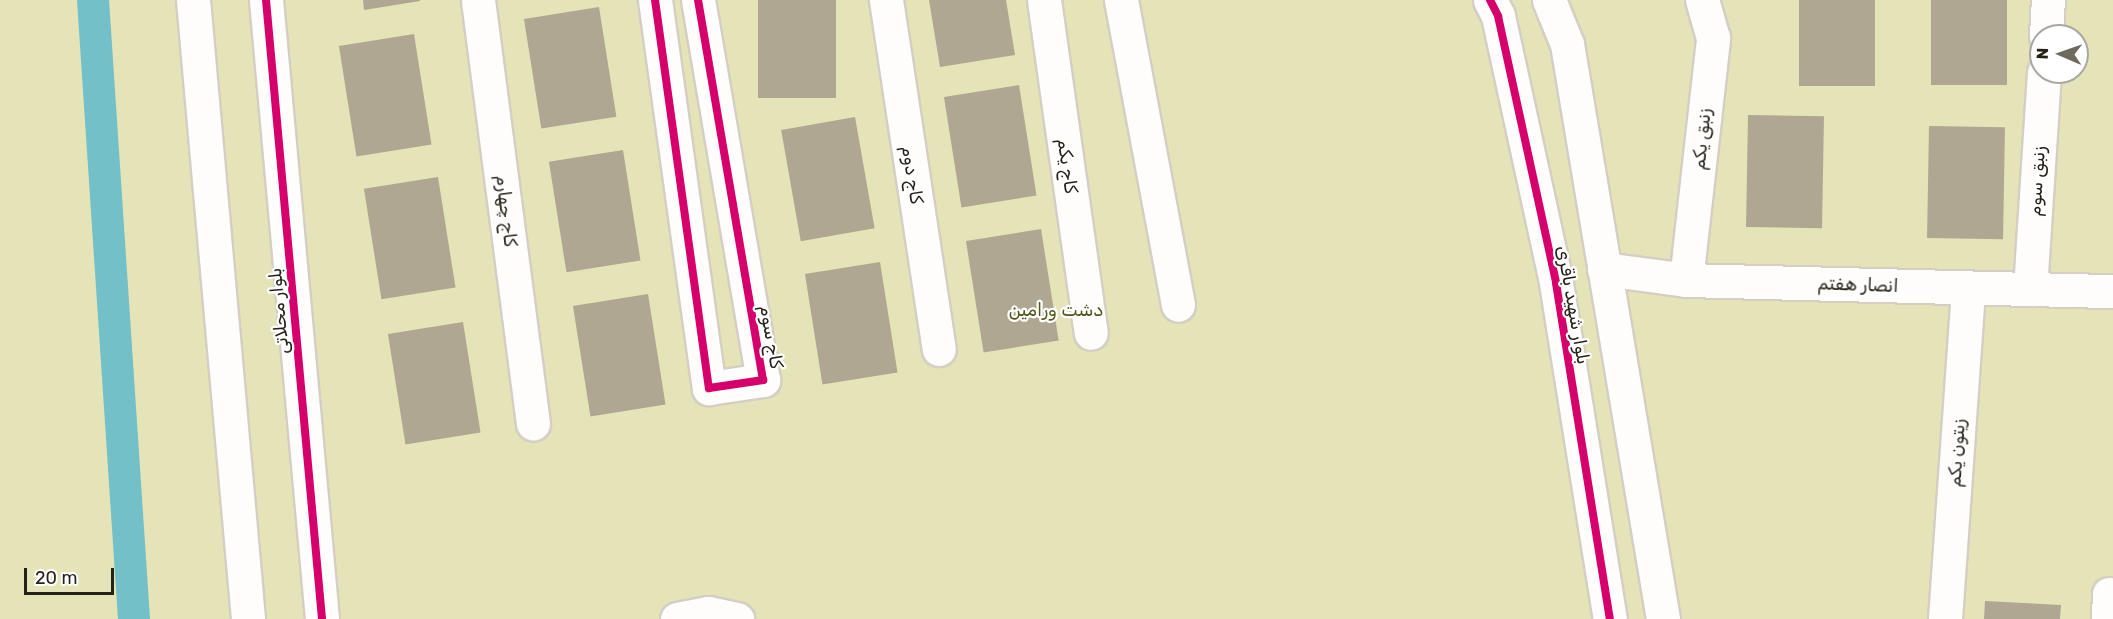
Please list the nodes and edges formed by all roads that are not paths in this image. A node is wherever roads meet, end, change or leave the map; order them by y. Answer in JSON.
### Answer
{"nodes":[{"id":1,"x":193,"y":0,"type":"edge"},
{"id":2,"x":266,"y":0,"type":"edge"},
{"id":3,"x":478,"y":0,"type":"edge"},
{"id":4,"x":655,"y":0,"type":"edge"},
{"id":5,"x":698,"y":0,"type":"edge"},
{"id":6,"x":886,"y":0,"type":"edge"},
{"id":7,"x":1044,"y":0,"type":"edge"},
{"id":8,"x":1121,"y":0,"type":"edge"},
{"id":9,"x":1490,"y":0,"type":"edge"},
{"id":10,"x":1550,"y":0,"type":"edge"},
{"id":11,"x":1702,"y":0,"type":"edge"},
{"id":12,"x":2048,"y":0,"type":"edge"},
{"id":13,"x":2047,"y":24,"type":"edge"},
{"id":14,"x":2043,"y":84,"type":"edge"},
{"id":15,"x":1604,"y":269,"type":"junction"},
{"id":16,"x":1686,"y":280,"type":"junction"},
{"id":17,"x":1968,"y":288,"type":"junction"},
{"id":18,"x":2030,"y":289,"type":"junction"},
{"id":19,"x":2113,"y":291,"type":"edge"},
{"id":20,"x":1178,"y":305,"type":"dead end"},
{"id":21,"x":1091,"y":333,"type":"dead end"},
{"id":22,"x":939,"y":349,"type":"dead end"},
{"id":23,"x":533,"y":423,"type":"dead end"},
{"id":24,"x":248,"y":619,"type":"edge"},
{"id":25,"x":322,"y":619,"type":"edge"},
{"id":26,"x":677,"y":619,"type":"edge"},
{"id":27,"x":737,"y":619,"type":"edge"},
{"id":28,"x":1610,"y":619,"type":"edge"},
{"id":29,"x":1663,"y":619,"type":"edge"},
{"id":30,"x":1946,"y":619,"type":"edge"}],
"edges":[{"from":1,"to":24,"type":"street"},
{"from":2,"to":25,"type":"street","name":"بلوار محلاتی"},
{"from":3,"to":23,"type":"street","name":"کاج چهارم"},
{"from":4,"to":5,"type":"street","name":"کاج سوم"},
{"from":6,"to":22,"type":"street","name":"کاج دوم"},
{"from":7,"to":21,"type":"street","name":"کاج یکم"},
{"from":8,"to":20,"type":"street"},
{"from":9,"to":28,"type":"street","name":"بلوار شهید باقری"},
{"from":10,"to":15,"type":"street","name":"بلوار شهید باقری"},
{"from":11,"to":16,"type":"street","name":"زنبق یکم"},
{"from":12,"to":13,"type":"street"},
{"from":14,"to":18,"type":"street","name":"زنبق سوم"},
{"from":15,"to":16,"type":"street","name":"انصار هفتم"},
{"from":15,"to":29,"type":"street","name":"بلوار شهید باقری"},
{"from":16,"to":17,"type":"street","name":"انصار هفتم"},
{"from":17,"to":18,"type":"street","name":"انصار هفتم"},
{"from":17,"to":30,"type":"street","name":"زیتون یکم"},
{"from":18,"to":19,"type":"street","name":"انصار هفتم"},
{"from":26,"to":27,"type":"street"}]}
